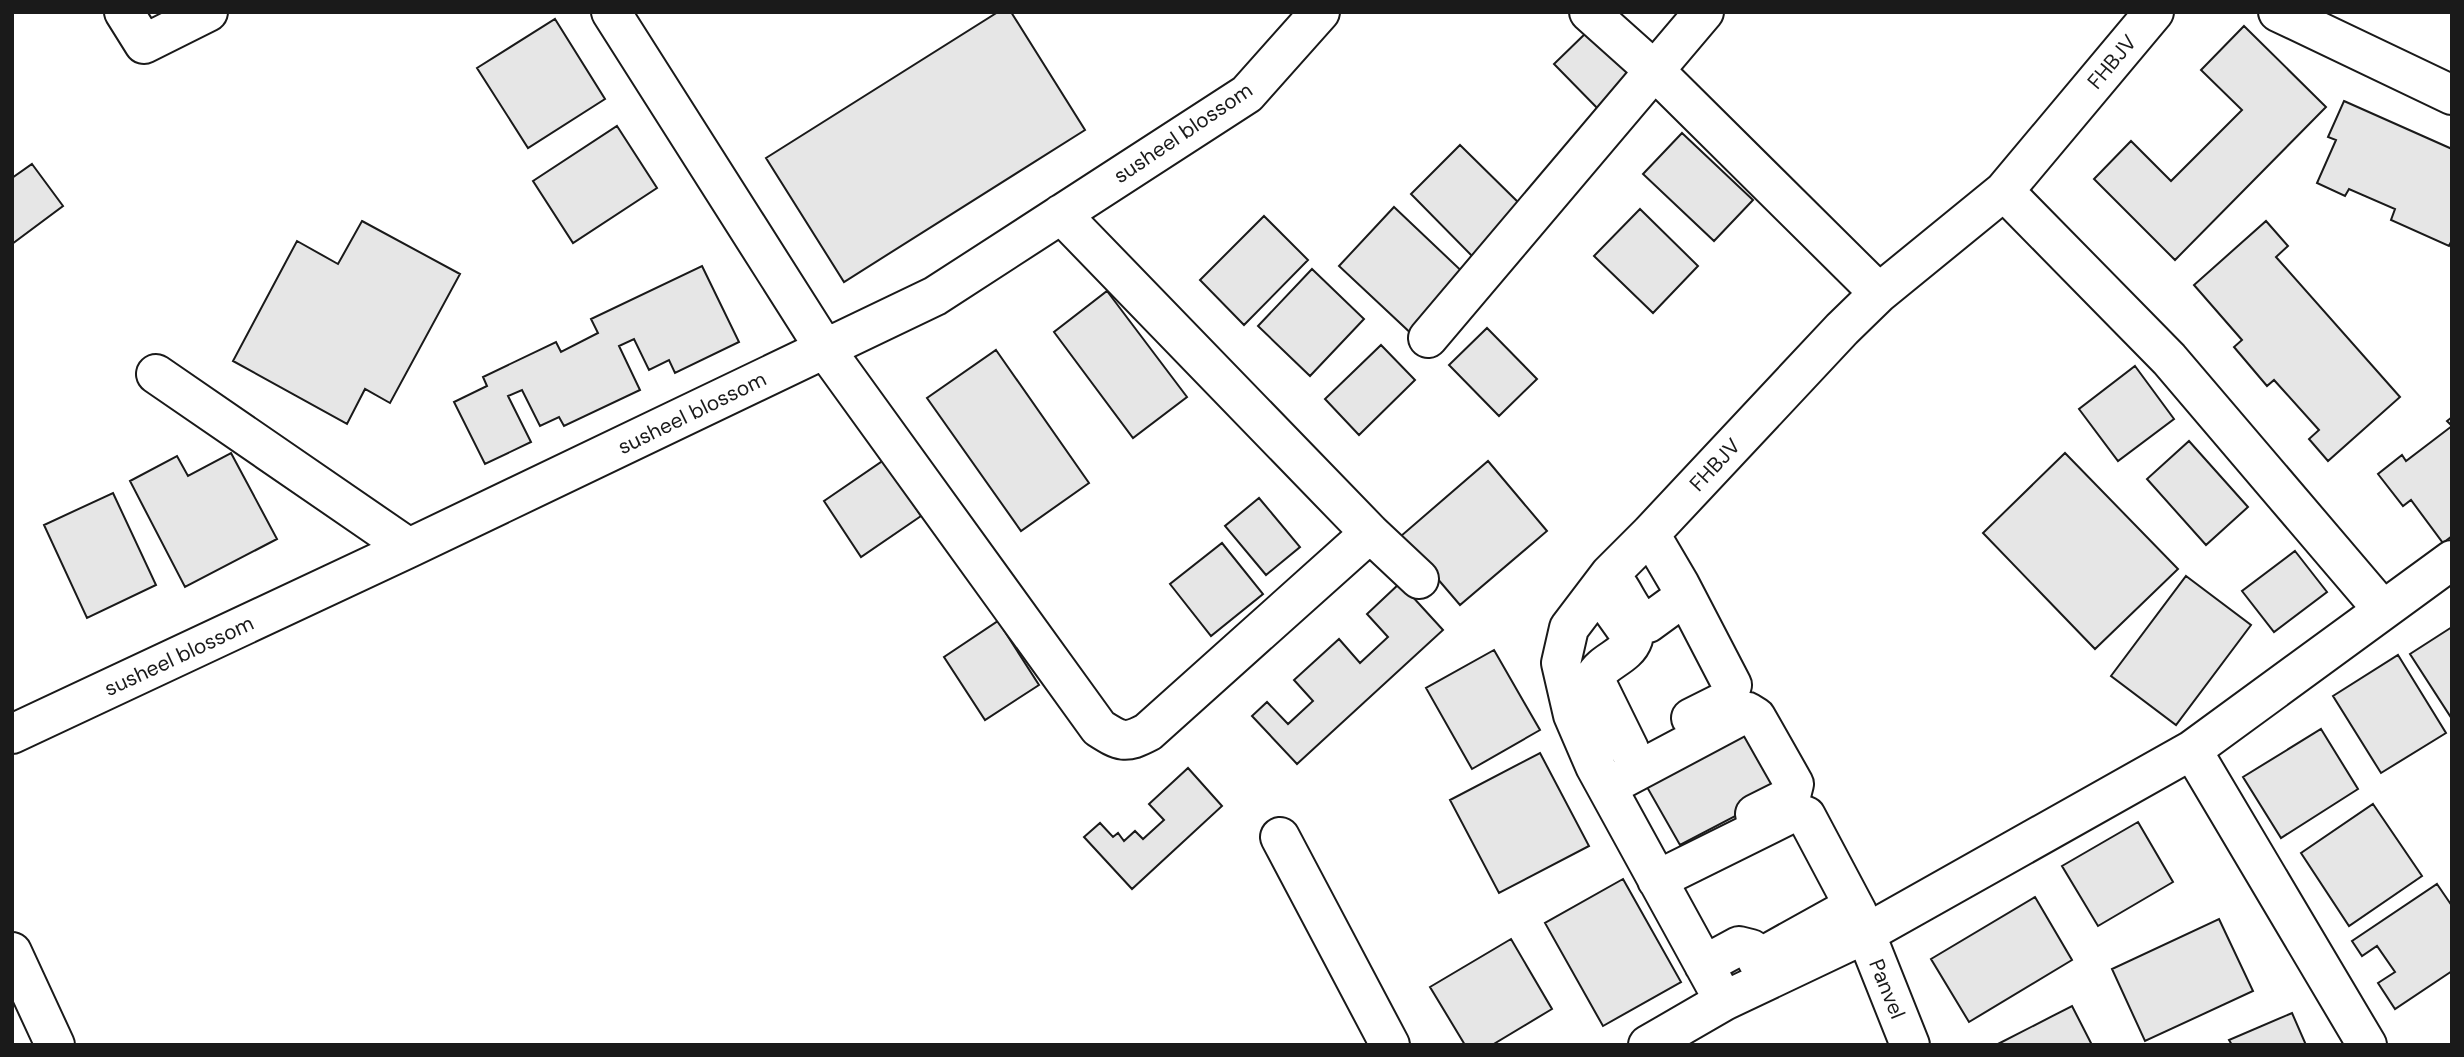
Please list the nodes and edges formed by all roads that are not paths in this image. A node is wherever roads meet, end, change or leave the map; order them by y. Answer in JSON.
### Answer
{"nodes":[{"id":1,"x":124,"y":12,"type":"edge"},
{"id":2,"x":208,"y":12,"type":"edge"},
{"id":3,"x":611,"y":12,"type":"edge"},
{"id":4,"x":1320,"y":12,"type":"edge"},
{"id":5,"x":1589,"y":12,"type":"edge"},
{"id":6,"x":1704,"y":12,"type":"edge"},
{"id":7,"x":2154,"y":12,"type":"edge"},
{"id":8,"x":2278,"y":12,"type":"edge"},
{"id":9,"x":1656,"y":72,"type":"junction"},
{"id":10,"x":2452,"y":95,"type":"edge"},
{"id":11,"x":2004,"y":191,"type":"junction"},
{"id":12,"x":1061,"y":215,"type":"junction"},
{"id":13,"x":1879,"y":293,"type":"junction"},
{"id":14,"x":1428,"y":338,"type":"dead end"},
{"id":15,"x":825,"y":349,"type":"junction"},
{"id":16,"x":156,"y":374,"type":"dead end"},
{"id":17,"x":1370,"y":533,"type":"junction"},
{"id":18,"x":1650,"y":534,"type":"junction"},
{"id":19,"x":409,"y":548,"type":"junction"},
{"id":20,"x":2452,"y":560,"type":"edge"},
{"id":21,"x":1419,"y":579,"type":"dead end"},
{"id":22,"x":1599,"y":588,"type":"junction"},
{"id":23,"x":1685,"y":596,"type":"junction"},
{"id":24,"x":2382,"y":610,"type":"junction"},
{"id":25,"x":1590,"y":709,"type":"junction"},
{"id":26,"x":12,"y":734,"type":"edge"},
{"id":27,"x":1629,"y":749,"type":"junction"},
{"id":28,"x":2192,"y":750,"type":"junction"},
{"id":29,"x":1601,"y":776,"type":"junction"},
{"id":30,"x":1280,"y":837,"type":"dead end"},
{"id":31,"x":1654,"y":874,"type":"junction"},
{"id":32,"x":1859,"y":920,"type":"junction"},
{"id":33,"x":12,"y":952,"type":"edge"},
{"id":34,"x":1704,"y":965,"type":"junction"},
{"id":35,"x":1762,"y":969,"type":"junction"},
{"id":36,"x":1724,"y":1001,"type":"junction"},
{"id":37,"x":55,"y":1045,"type":"edge"},
{"id":38,"x":1390,"y":1045,"type":"edge"},
{"id":39,"x":1648,"y":1045,"type":"edge"},
{"id":40,"x":1910,"y":1045,"type":"edge"},
{"id":41,"x":2367,"y":1045,"type":"edge"}],
"edges":[{"from":1,"to":2,"type":"street"},
{"from":3,"to":15,"type":"street"},
{"from":4,"to":12,"type":"street","name":"susheel blossom"},
{"from":5,"to":9,"type":"street"},
{"from":6,"to":9,"type":"street"},
{"from":7,"to":11,"type":"street","name":"FHBJV"},
{"from":8,"to":10,"type":"street"},
{"from":9,"to":13,"type":"street"},
{"from":9,"to":14,"type":"street"},
{"from":11,"to":13,"type":"street","name":"FHBJV"},
{"from":11,"to":24,"type":"street"},
{"from":12,"to":15,"type":"street","name":"susheel blossom"},
{"from":12,"to":17,"type":"street"},
{"from":13,"to":18,"type":"street","name":"FHBJV"},
{"from":15,"to":17,"type":"street"},
{"from":15,"to":19,"type":"street","name":"susheel blossom"},
{"from":16,"to":19,"type":"street"},
{"from":17,"to":21,"type":"street"},
{"from":18,"to":22,"type":"street","name":"FHBJV"},
{"from":18,"to":23,"type":"street"},
{"from":19,"to":26,"type":"street","name":"susheel blossom"},
{"from":20,"to":24,"type":"street"},
{"from":22,"to":23,"type":"street"},
{"from":22,"to":25,"type":"street","name":"FHBJV"},
{"from":22,"to":25,"type":"street"},
{"from":23,"to":27,"type":"street"},
{"from":24,"to":28,"type":"street"},
{"from":25,"to":27,"type":"street"},
{"from":25,"to":29,"type":"street","name":"FHBJV"},
{"from":27,"to":29,"type":"street"},
{"from":28,"to":32,"type":"street"},
{"from":28,"to":41,"type":"street"},
{"from":29,"to":31,"type":"street","name":"FHBJV"},
{"from":29,"to":31,"type":"street"},
{"from":30,"to":38,"type":"street"},
{"from":31,"to":32,"type":"street","name":"Panvel"},
{"from":31,"to":34,"type":"street","name":"FHBJV"},
{"from":32,"to":35,"type":"street"},
{"from":32,"to":40,"type":"street","name":"Panvel"},
{"from":33,"to":37,"type":"street"},
{"from":34,"to":35,"type":"street"},
{"from":34,"to":36,"type":"street","name":"FHBJV"},
{"from":35,"to":36,"type":"street"},
{"from":36,"to":39,"type":"street"}]}
